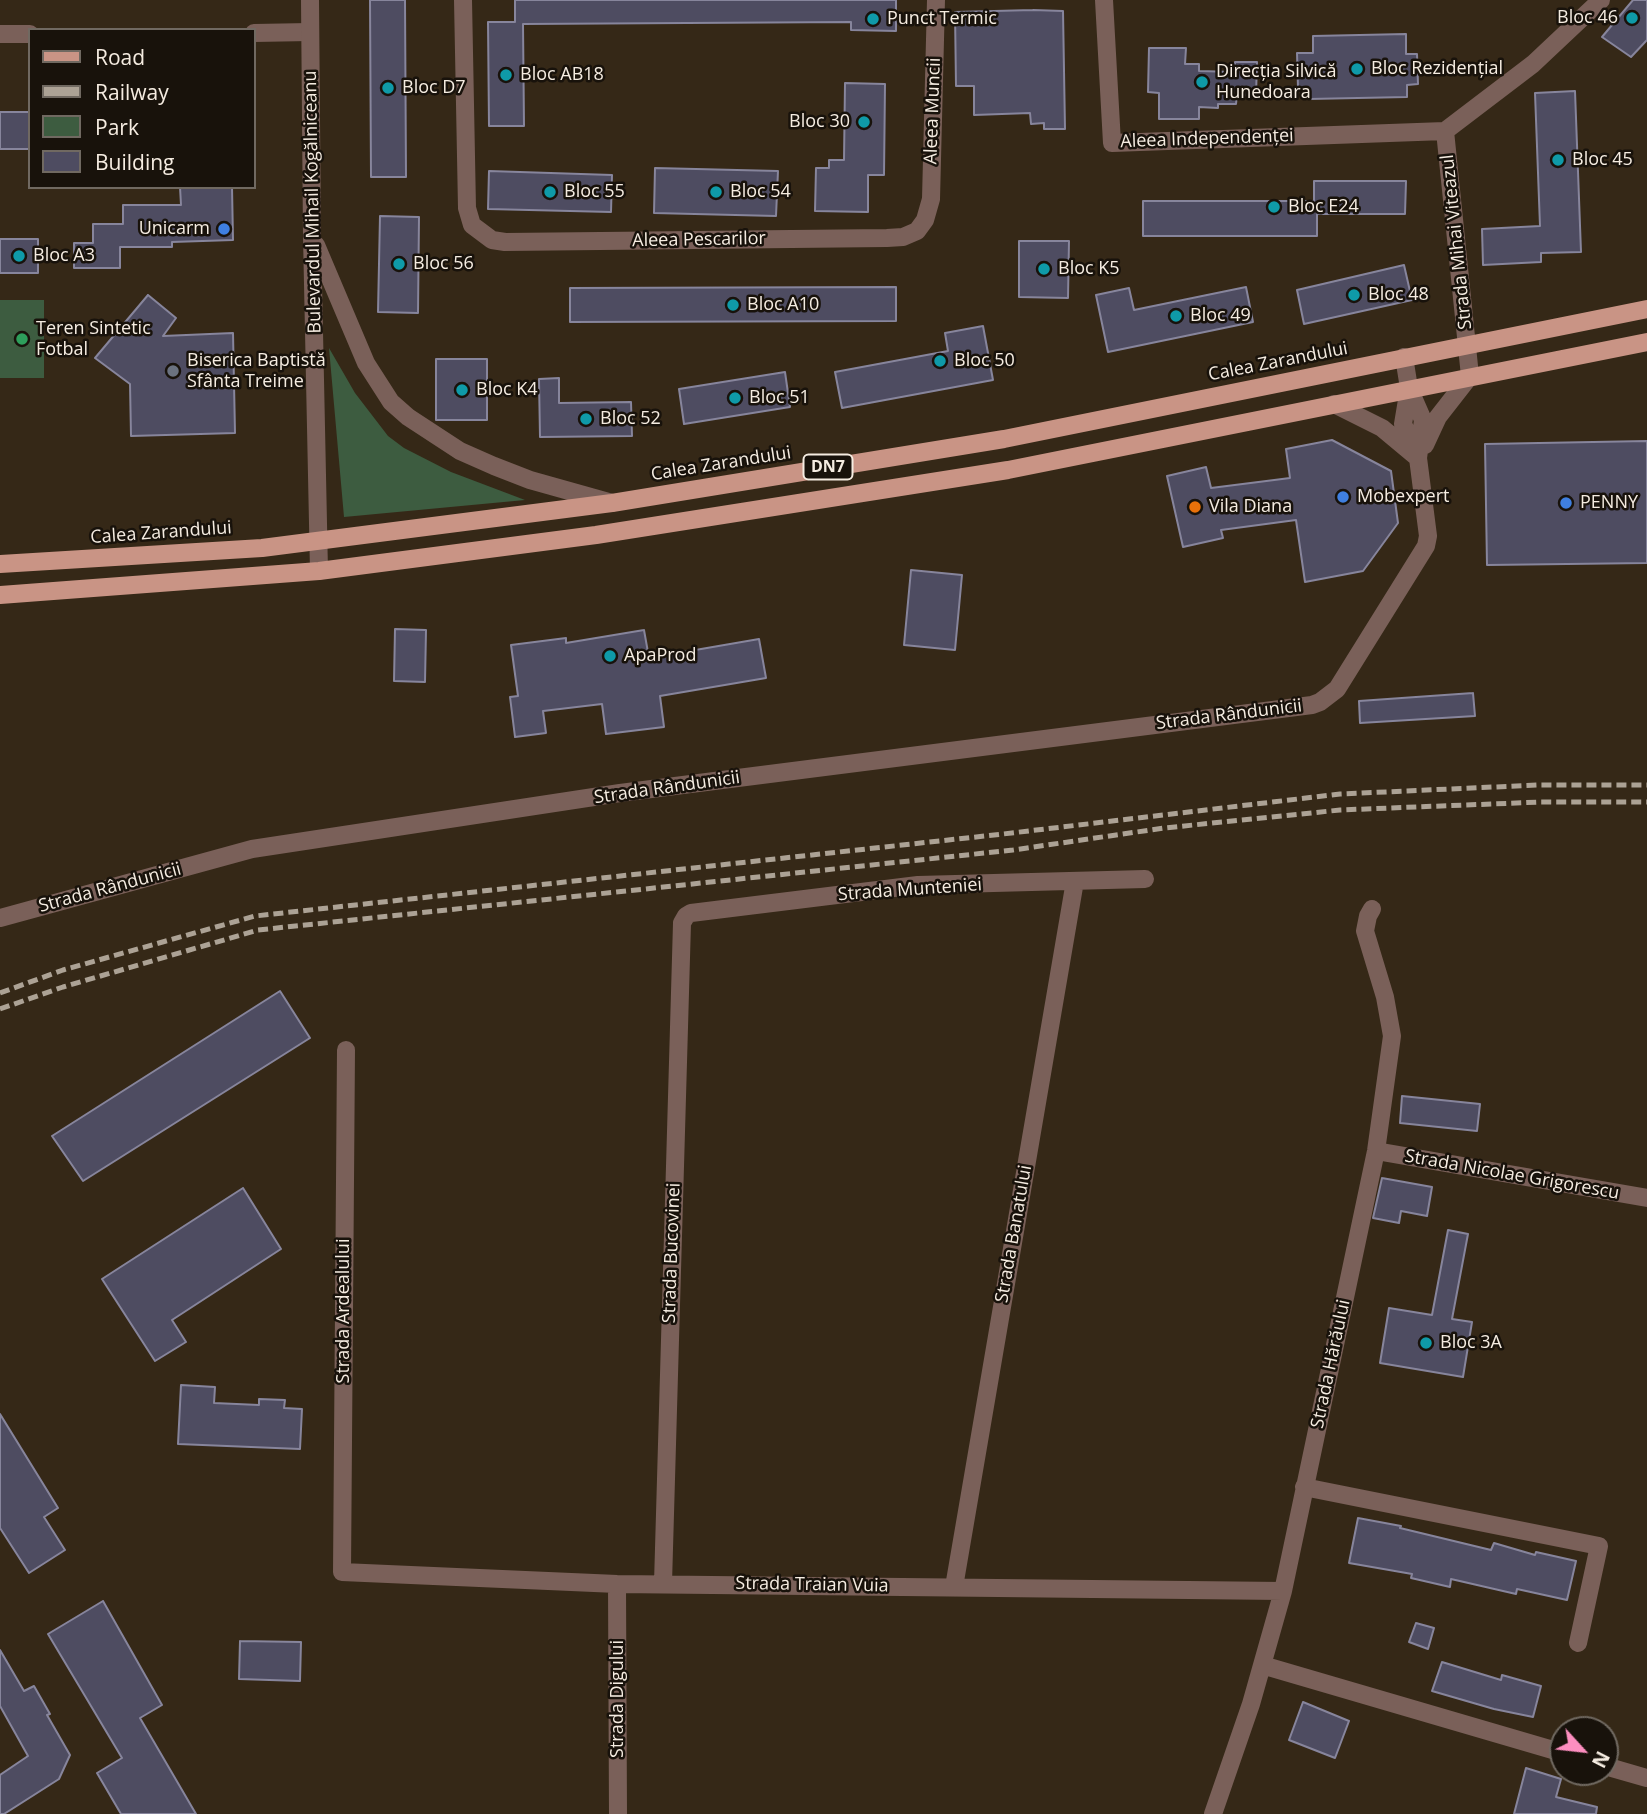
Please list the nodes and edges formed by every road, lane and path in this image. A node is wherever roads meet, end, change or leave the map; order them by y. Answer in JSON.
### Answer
{"nodes":[{"id":1,"x":310,"y":0,"type":"edge"},
{"id":2,"x":463,"y":0,"type":"edge"},
{"id":3,"x":936,"y":0,"type":"edge"},
{"id":4,"x":1104,"y":0,"type":"edge"},
{"id":5,"x":1601,"y":0,"type":"edge"},
{"id":6,"x":310,"y":32,"type":"junction"},
{"id":7,"x":256,"y":33,"type":"edge"},
{"id":8,"x":0,"y":34,"type":"edge"},
{"id":9,"x":28,"y":34,"type":"edge"},
{"id":10,"x":1446,"y":131,"type":"junction"},
{"id":11,"x":925,"y":220,"type":"joint"},
{"id":12,"x":312,"y":236,"type":"junction"},
{"id":13,"x":1647,"y":309,"type":"edge"},
{"id":14,"x":1647,"y":342,"type":"edge"},
{"id":15,"x":1468,"y":345,"type":"junction"},
{"id":16,"x":1404,"y":358,"type":"junction"},
{"id":17,"x":1470,"y":376,"type":"junction"},
{"id":18,"x":1409,"y":388,"type":"junction"},
{"id":19,"x":1334,"y":404,"type":"junction"},
{"id":20,"x":1418,"y":458,"type":"junction"},
{"id":21,"x":611,"y":503,"type":"junction"},
{"id":22,"x":319,"y":540,"type":"junction"},
{"id":23,"x":0,"y":564,"type":"edge"},
{"id":24,"x":320,"y":571,"type":"junction"},
{"id":25,"x":0,"y":595,"type":"edge"},
{"id":26,"x":1144,"y":879,"type":"dead end"},
{"id":27,"x":1074,"y":881,"type":"junction"},
{"id":28,"x":1372,"y":909,"type":"dead end"},
{"id":29,"x":0,"y":918,"type":"edge"},
{"id":30,"x":682,"y":923,"type":"joint"},
{"id":31,"x":346,"y":1050,"type":"dead end"},
{"id":32,"x":1376,"y":1151,"type":"junction"},
{"id":33,"x":1647,"y":1198,"type":"edge"},
{"id":34,"x":1304,"y":1488,"type":"junction"},
{"id":35,"x":342,"y":1572,"type":"joint"},
{"id":36,"x":663,"y":1583,"type":"junction"},
{"id":37,"x":617,"y":1584,"type":"junction"},
{"id":38,"x":954,"y":1587,"type":"junction"},
{"id":39,"x":1283,"y":1591,"type":"junction"},
{"id":40,"x":1578,"y":1643,"type":"dead end"},
{"id":41,"x":1262,"y":1665,"type":"junction"},
{"id":42,"x":1549,"y":1749,"type":"edge"},
{"id":43,"x":1619,"y":1770,"type":"edge"},
{"id":44,"x":1647,"y":1778,"type":"edge"},
{"id":45,"x":618,"y":1814,"type":"edge"},
{"id":46,"x":1213,"y":1814,"type":"edge"}],
"edges":[{"from":1,"to":6,"type":"street","name":"Bulevardul Mihail Kogălniceanu"},
{"from":2,"to":11,"type":"street","name":"Aleea Pescarilor"},
{"from":3,"to":11,"type":"street","name":"Aleea Muncii"},
{"from":4,"to":10,"type":"street","name":"Aleea Independenței"},
{"from":5,"to":10,"type":"street","name":"Strada Mihai Viteazul"},
{"from":6,"to":7,"type":"street"},
{"from":6,"to":12,"type":"street","name":"Bulevardul Mihail Kogălniceanu"},
{"from":8,"to":9,"type":"street"},
{"from":10,"to":15,"type":"street","name":"Strada Mihai Viteazul"},
{"from":12,"to":21,"type":"street"},
{"from":12,"to":22,"type":"street","name":"Bulevardul Mihail Kogălniceanu"},
{"from":13,"to":15,"type":"main road","name":"Calea Zarandului","number":"DN7"},
{"from":14,"to":17,"type":"main road","number":"DN7"},
{"from":15,"to":16,"type":"main road","name":"Calea Zarandului","number":"DN7"},
{"from":15,"to":17,"type":"street","name":"Strada Mihai Viteazul"},
{"from":16,"to":18,"type":"street"},
{"from":16,"to":21,"type":"main road","name":"Calea Zarandului","number":"DN7"},
{"from":17,"to":18,"type":"main road","number":"DN7"},
{"from":17,"to":20,"type":"street"},
{"from":18,"to":19,"type":"main road","number":"DN7"},
{"from":18,"to":20,"type":"street"},
{"from":19,"to":20,"type":"street"},
{"from":19,"to":24,"type":"main road","number":"DN7"},
{"from":20,"to":29,"type":"street","name":"Strada Rândunicii"},
{"from":21,"to":22,"type":"main road","name":"Calea Zarandului","number":"DN7"},
{"from":22,"to":23,"type":"main road","name":"Calea Zarandului","number":"DN7"},
{"from":22,"to":24,"type":"street","name":"Bulevardul Mihail Kogălniceanu"},
{"from":24,"to":25,"type":"main road","number":"DN7"},
{"from":26,"to":27,"type":"street","name":"Strada Munteniei"},
{"from":27,"to":30,"type":"street","name":"Strada Munteniei"},
{"from":27,"to":38,"type":"street","name":"Strada Banatului"},
{"from":28,"to":32,"type":"street","name":"Strada Hărăului"},
{"from":30,"to":36,"type":"street","name":"Strada Bucovinei"},
{"from":31,"to":35,"type":"street","name":"Strada Ardealului"},
{"from":32,"to":33,"type":"street","name":"Strada Nicolae Grigorescu"},
{"from":32,"to":34,"type":"street","name":"Strada Hărăului"},
{"from":34,"to":39,"type":"street","name":"Strada Hărăului"},
{"from":34,"to":40,"type":"street"},
{"from":35,"to":37,"type":"street","name":"Strada Traian Vuia"},
{"from":36,"to":37,"type":"street","name":"Strada Traian Vuia"},
{"from":36,"to":38,"type":"street","name":"Strada Traian Vuia"},
{"from":37,"to":45,"type":"street","name":"Strada Digului"},
{"from":38,"to":39,"type":"street","name":"Strada Traian Vuia"},
{"from":39,"to":41,"type":"street","name":"Strada Hărăului"},
{"from":41,"to":42,"type":"street"},
{"from":41,"to":46,"type":"street","name":"Strada Hărăului"},
{"from":43,"to":44,"type":"street"}]}
